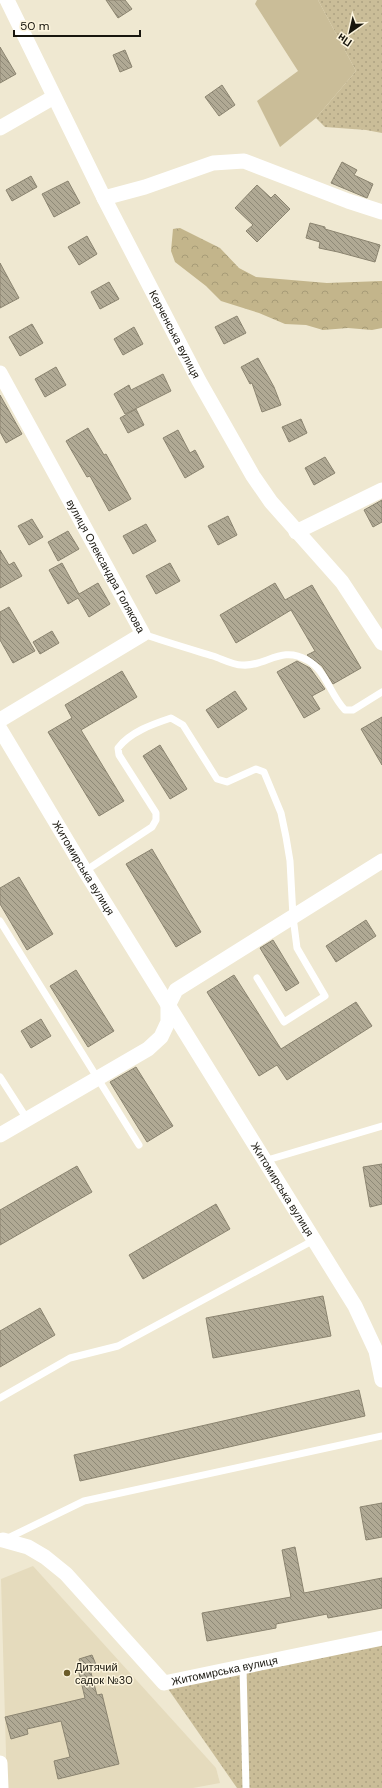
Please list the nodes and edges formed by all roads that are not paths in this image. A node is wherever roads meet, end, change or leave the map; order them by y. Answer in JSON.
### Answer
{"nodes":[{"id":1,"x":7,"y":0,"type":"edge"},
{"id":2,"x":54,"y":97,"type":"junction"},
{"id":3,"x":0,"y":128,"type":"edge"},
{"id":4,"x":104,"y":198,"type":"junction"},
{"id":5,"x":382,"y":212,"type":"edge"},
{"id":6,"x":0,"y":373,"type":"edge"},
{"id":7,"x":382,"y":490,"type":"edge"},
{"id":8,"x":296,"y":532,"type":"junction"},
{"id":9,"x":143,"y":634,"type":"junction"},
{"id":10,"x":382,"y":642,"type":"edge"},
{"id":11,"x":382,"y":692,"type":"edge"},
{"id":12,"x":0,"y":720,"type":"edge"},
{"id":13,"x":0,"y":729,"type":"edge"},
{"id":14,"x":382,"y":861,"type":"edge"},
{"id":15,"x":85,"y":871,"type":"junction"},
{"id":16,"x":293,"y":917,"type":"junction"},
{"id":17,"x":0,"y":921,"type":"edge"},
{"id":18,"x":257,"y":978,"type":"dead end"},
{"id":19,"x":168,"y":1006,"type":"junction"},
{"id":20,"x":0,"y":1077,"type":"edge"},
{"id":21,"x":98,"y":1078,"type":"junction"},
{"id":22,"x":26,"y":1119,"type":"junction"},
{"id":23,"x":382,"y":1126,"type":"edge"},
{"id":24,"x":0,"y":1135,"type":"edge"},
{"id":25,"x":139,"y":1145,"type":"dead end"},
{"id":26,"x":264,"y":1161,"type":"junction"},
{"id":27,"x":314,"y":1240,"type":"junction"},
{"id":28,"x":382,"y":1380,"type":"edge"},
{"id":29,"x":0,"y":1398,"type":"edge"},
{"id":30,"x":382,"y":1436,"type":"edge"},
{"id":31,"x":1,"y":1538,"type":"edge"},
{"id":32,"x":382,"y":1638,"type":"edge"},
{"id":33,"x":243,"y":1667,"type":"junction"},
{"id":34,"x":0,"y":1762,"type":"edge"},
{"id":35,"x":1,"y":1788,"type":"edge"},
{"id":36,"x":246,"y":1788,"type":"edge"}],
"edges":[{"from":1,"to":2,"type":"street","name":"Керченська вулиця"},
{"from":2,"to":3,"type":"street"},
{"from":2,"to":4,"type":"street","name":"Керченська вулиця"},
{"from":4,"to":5,"type":"street"},
{"from":4,"to":8,"type":"street","name":"Керченська вулиця"},
{"from":6,"to":9,"type":"street","name":"вулиця Олександра Голякова"},
{"from":7,"to":8,"type":"street"},
{"from":8,"to":10,"type":"street","name":"Керченська вулиця"},
{"from":9,"to":11,"type":"lane"},
{"from":9,"to":12,"type":"street","name":"вулиця Олександра Голякова"},
{"from":13,"to":15,"type":"street","name":"Житомирська вулиця"},
{"from":14,"to":16,"type":"street"},
{"from":15,"to":16,"type":"lane"},
{"from":15,"to":19,"type":"street","name":"Житомирська вулиця"},
{"from":16,"to":18,"type":"lane"},
{"from":16,"to":19,"type":"street"},
{"from":17,"to":21,"type":"lane"},
{"from":19,"to":21,"type":"street"},
{"from":19,"to":26,"type":"street","name":"Житомирська вулиця"},
{"from":20,"to":22,"type":"lane"},
{"from":21,"to":22,"type":"street"},
{"from":21,"to":25,"type":"lane"},
{"from":22,"to":24,"type":"street"},
{"from":23,"to":26,"type":"lane"},
{"from":26,"to":27,"type":"street","name":"Житомирська вулиця"},
{"from":27,"to":28,"type":"street","name":"Житомирська вулиця"},
{"from":27,"to":29,"type":"lane"},
{"from":30,"to":31,"type":"lane"},
{"from":31,"to":33,"type":"street","name":"Житомирська вулиця"},
{"from":32,"to":33,"type":"street","name":"Житомирська вулиця"},
{"from":33,"to":36,"type":"lane"},
{"from":34,"to":35,"type":"street"}]}
